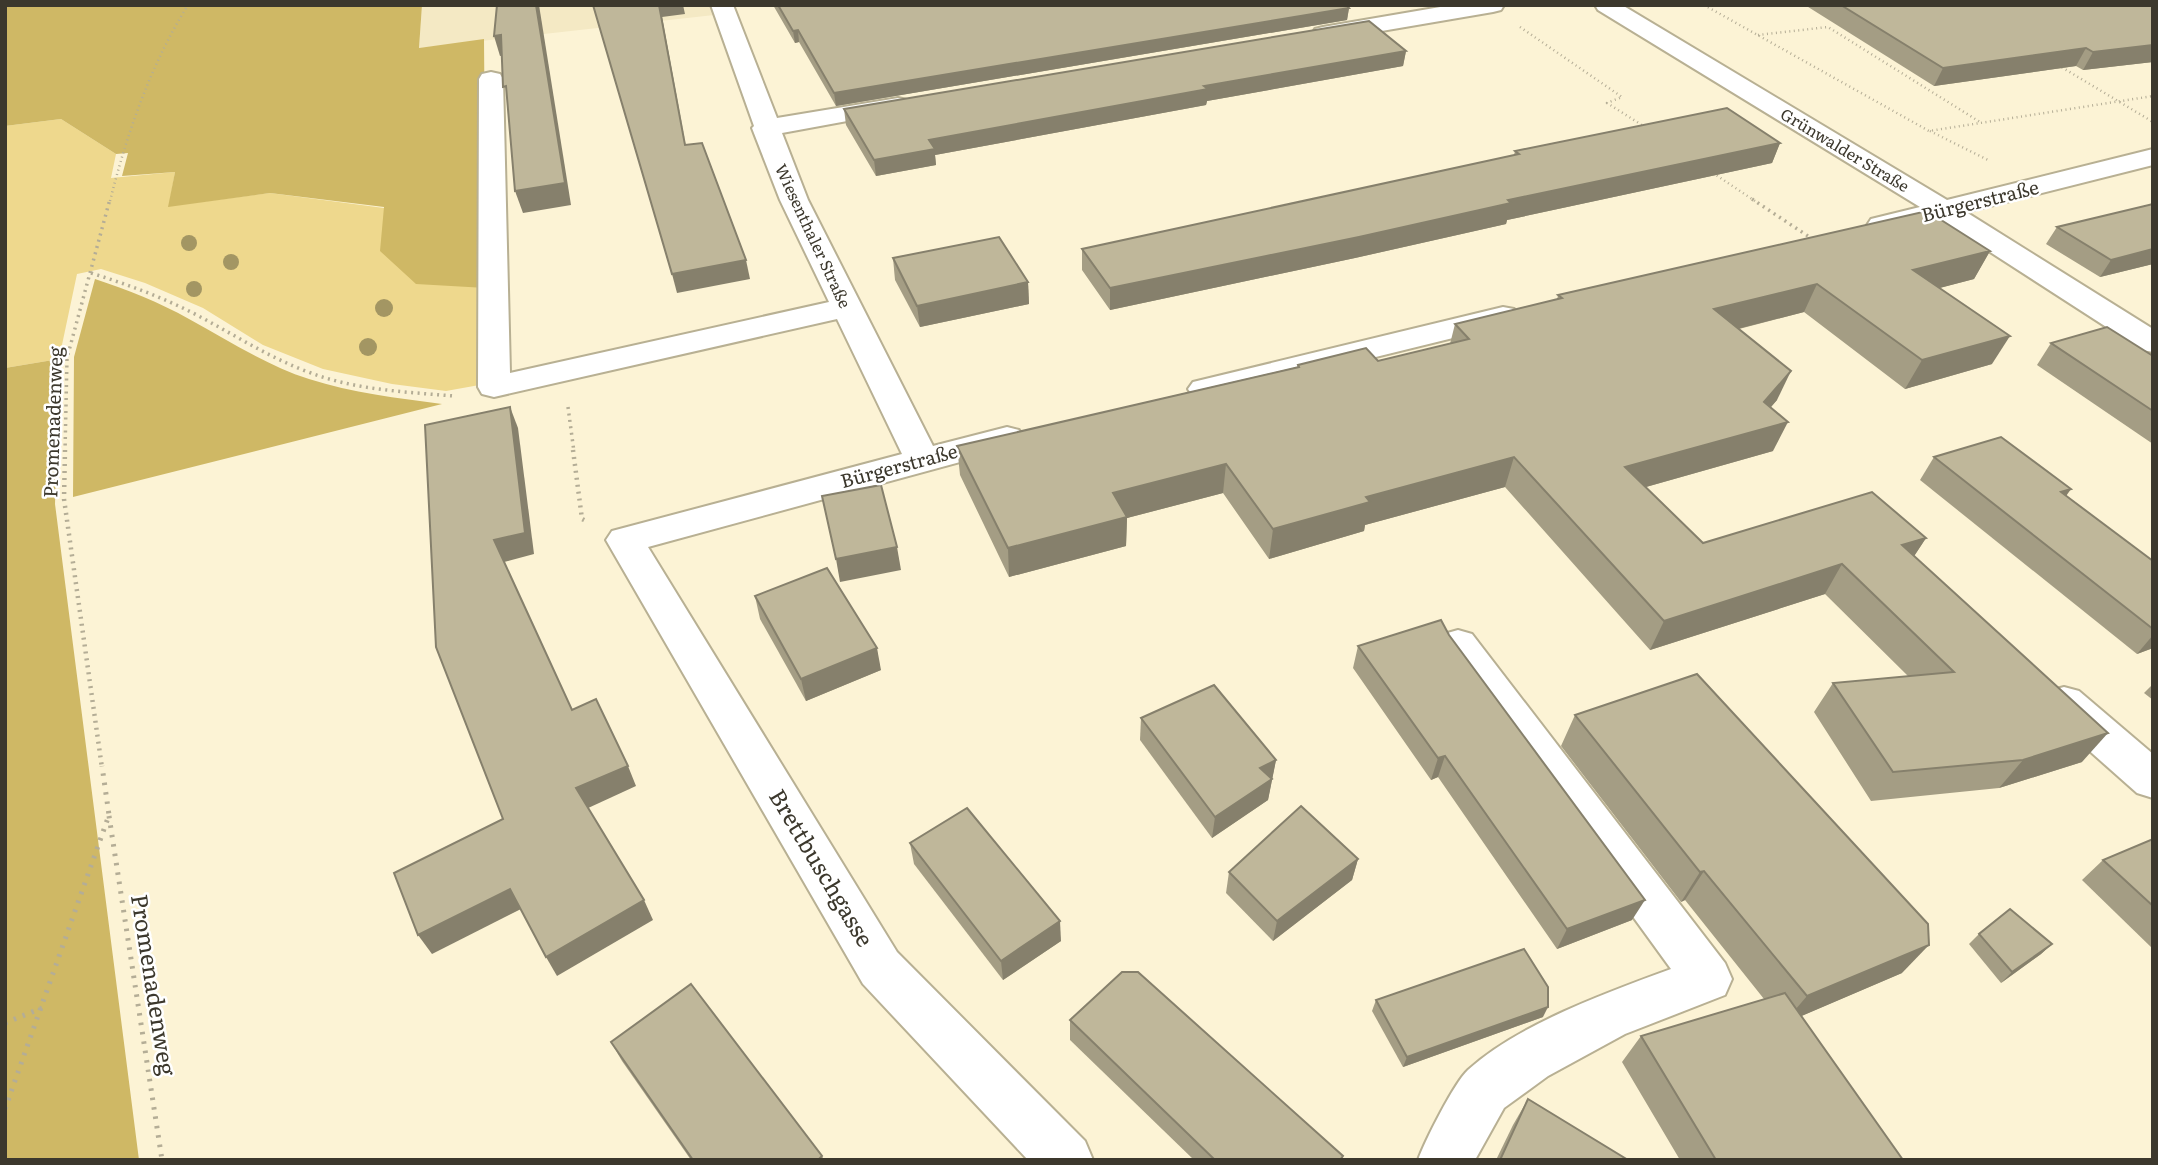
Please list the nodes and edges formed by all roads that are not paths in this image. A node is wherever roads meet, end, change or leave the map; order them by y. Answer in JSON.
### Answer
{"nodes":[{"id":1,"x":722,"y":5,"type":"edge"},
{"id":2,"x":1606,"y":5,"type":"edge"},
{"id":3,"x":1491,"y":6,"type":"edge"},
{"id":4,"x":1300,"y":38,"type":"edge"},
{"id":5,"x":491,"y":79,"type":"dead end"},
{"id":6,"x":916,"y":102,"type":"edge"},
{"id":7,"x":765,"y":128,"type":"junction"},
{"id":8,"x":2153,"y":157,"type":"edge"},
{"id":9,"x":1944,"y":210,"type":"junction"},
{"id":10,"x":1815,"y":240,"type":"edge"},
{"id":11,"x":846,"y":309,"type":"junction"},
{"id":12,"x":1525,"y":311,"type":"edge"},
{"id":13,"x":2153,"y":343,"type":"edge"},
{"id":14,"x":1177,"y":396,"type":"edge"},
{"id":15,"x":1029,"y":432,"type":"edge"},
{"id":16,"x":922,"y":459,"type":"junction"},
{"id":17,"x":625,"y":540,"type":"joint"},
{"id":18,"x":1458,"y":645,"type":"edge"},
{"id":19,"x":2040,"y":682,"type":"edge"},
{"id":20,"x":2153,"y":780,"type":"edge"},
{"id":21,"x":1066,"y":1160,"type":"edge"},
{"id":22,"x":1444,"y":1160,"type":"edge"}],
"edges":[{"from":1,"to":7,"type":"street","name":"Wiesenthaler Straße"},
{"from":2,"to":9,"type":"street","name":"Grünwalder Straße"},
{"from":3,"to":4,"type":"street"},
{"from":5,"to":11,"type":"street"},
{"from":6,"to":7,"type":"street"},
{"from":7,"to":11,"type":"street","name":"Wiesenthaler Straße"},
{"from":8,"to":9,"type":"street","name":"Bürgerstraße"},
{"from":9,"to":10,"type":"street","name":"Bürgerstraße"},
{"from":9,"to":13,"type":"street","name":"Grünwalder Straße"},
{"from":11,"to":16,"type":"street","name":"Wiesenthaler Straße"},
{"from":12,"to":14,"type":"street"},
{"from":15,"to":16,"type":"street","name":"Bürgerstraße"},
{"from":16,"to":17,"type":"street","name":"Bürgerstraße"},
{"from":17,"to":21,"type":"street","name":"Brettbuschgasse"},
{"from":18,"to":22,"type":"street"},
{"from":19,"to":20,"type":"street"}]}
